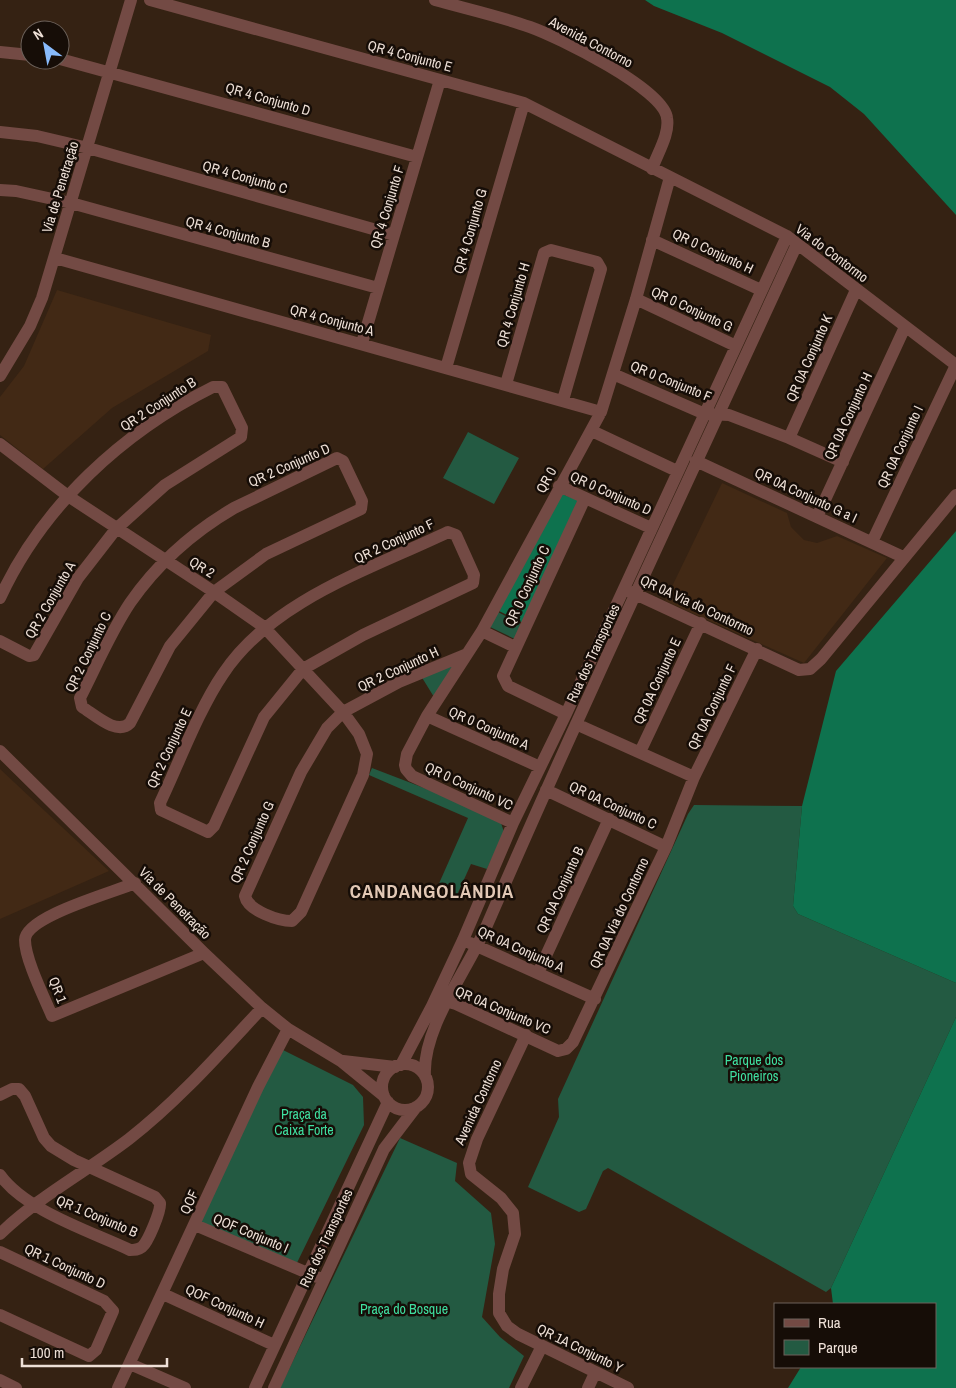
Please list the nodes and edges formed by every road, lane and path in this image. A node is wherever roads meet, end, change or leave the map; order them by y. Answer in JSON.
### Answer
{"nodes":[{"id":1,"x":131,"y":0,"type":"edge"},
{"id":2,"x":150,"y":0,"type":"edge"},
{"id":3,"x":435,"y":0,"type":"edge"},
{"id":4,"x":0,"y":52,"type":"edge"},
{"id":5,"x":20,"y":54,"type":"edge"},
{"id":6,"x":70,"y":62,"type":"edge"},
{"id":7,"x":110,"y":72,"type":"junction"},
{"id":8,"x":440,"y":80,"type":"junction"},
{"id":9,"x":524,"y":103,"type":"junction"},
{"id":10,"x":0,"y":132,"type":"edge"},
{"id":11,"x":88,"y":148,"type":"junction"},
{"id":12,"x":417,"y":157,"type":"junction"},
{"id":13,"x":652,"y":169,"type":"junction"},
{"id":14,"x":670,"y":177,"type":"junction"},
{"id":15,"x":0,"y":190,"type":"edge"},
{"id":16,"x":70,"y":203,"type":"junction"},
{"id":17,"x":394,"y":235,"type":"junction"},
{"id":18,"x":652,"y":240,"type":"junction"},
{"id":19,"x":792,"y":240,"type":"junction"},
{"id":20,"x":55,"y":258,"type":"junction"},
{"id":21,"x":378,"y":288,"type":"junction"},
{"id":22,"x":761,"y":290,"type":"junction"},
{"id":23,"x":856,"y":290,"type":"junction"},
{"id":24,"x":636,"y":299,"type":"junction"},
{"id":25,"x":905,"y":326,"type":"junction"},
{"id":26,"x":362,"y":343,"type":"junction"},
{"id":27,"x":736,"y":346,"type":"junction"},
{"id":28,"x":956,"y":365,"type":"edge"},
{"id":29,"x":446,"y":368,"type":"junction"},
{"id":30,"x":613,"y":374,"type":"junction"},
{"id":31,"x":0,"y":376,"type":"edge"},
{"id":32,"x":506,"y":384,"type":"junction"},
{"id":33,"x":563,"y":400,"type":"junction"},
{"id":34,"x":601,"y":412,"type":"junction"},
{"id":35,"x":705,"y":414,"type":"junction"},
{"id":36,"x":719,"y":414,"type":"junction"},
{"id":37,"x":592,"y":431,"type":"junction"},
{"id":38,"x":789,"y":438,"type":"junction"},
{"id":39,"x":0,"y":444,"type":"edge"},
{"id":40,"x":696,"y":461,"type":"junction"},
{"id":41,"x":843,"y":462,"type":"junction"},
{"id":42,"x":677,"y":471,"type":"junction"},
{"id":43,"x":559,"y":486,"type":"junction"},
{"id":44,"x":956,"y":494,"type":"edge"},
{"id":45,"x":68,"y":496,"type":"junction"},
{"id":46,"x":585,"y":498,"type":"junction"},
{"id":47,"x":817,"y":517,"type":"junction"},
{"id":48,"x":652,"y":528,"type":"junction"},
{"id":49,"x":116,"y":529,"type":"junction"},
{"id":50,"x":872,"y":542,"type":"junction"},
{"id":51,"x":903,"y":557,"type":"junction"},
{"id":52,"x":164,"y":561,"type":"junction"},
{"id":53,"x":624,"y":588,"type":"junction"},
{"id":54,"x":214,"y":592,"type":"junction"},
{"id":55,"x":636,"y":594,"type":"junction"},
{"id":56,"x":0,"y":598,"type":"edge"},
{"id":57,"x":701,"y":623,"type":"junction"},
{"id":58,"x":264,"y":627,"type":"junction"},
{"id":59,"x":482,"y":631,"type":"junction"},
{"id":60,"x":0,"y":641,"type":"edge"},
{"id":61,"x":515,"y":647,"type":"junction"},
{"id":62,"x":757,"y":649,"type":"junction"},
{"id":63,"x":467,"y":654,"type":"junction"},
{"id":64,"x":303,"y":669,"type":"junction"},
{"id":65,"x":343,"y":712,"type":"junction"},
{"id":66,"x":566,"y":714,"type":"junction"},
{"id":67,"x":427,"y":716,"type":"junction"},
{"id":68,"x":576,"y":724,"type":"junction"},
{"id":69,"x":364,"y":742,"type":"joint"},
{"id":70,"x":0,"y":751,"type":"edge"},
{"id":71,"x":640,"y":752,"type":"junction"},
{"id":72,"x":540,"y":767,"type":"junction"},
{"id":73,"x":412,"y":776,"type":"joint"},
{"id":74,"x":694,"y":778,"type":"junction"},
{"id":75,"x":546,"y":790,"type":"junction"},
{"id":76,"x":525,"y":799,"type":"junction"},
{"id":77,"x":539,"y":805,"type":"junction"},
{"id":78,"x":609,"y":819,"type":"junction"},
{"id":79,"x":513,"y":823,"type":"junction"},
{"id":80,"x":666,"y":847,"type":"junction"},
{"id":81,"x":135,"y":883,"type":"junction"},
{"id":82,"x":463,"y":940,"type":"junction"},
{"id":83,"x":478,"y":947,"type":"junction"},
{"id":84,"x":204,"y":953,"type":"junction"},
{"id":85,"x":538,"y":973,"type":"junction"},
{"id":86,"x":595,"y":999,"type":"junction"},
{"id":87,"x":442,"y":1000,"type":"junction"},
{"id":88,"x":262,"y":1008,"type":"junction"},
{"id":89,"x":288,"y":1029,"type":"junction"},
{"id":90,"x":526,"y":1035,"type":"junction"},
{"id":91,"x":558,"y":1051,"type":"joint"},
{"id":92,"x":341,"y":1061,"type":"junction"},
{"id":93,"x":398,"y":1066,"type":"junction"},
{"id":94,"x":425,"y":1076,"type":"junction"},
{"id":95,"x":0,"y":1095,"type":"edge"},
{"id":96,"x":386,"y":1099,"type":"junction"},
{"id":97,"x":416,"y":1107,"type":"junction"},
{"id":98,"x":90,"y":1166,"type":"junction"},
{"id":99,"x":0,"y":1175,"type":"edge"},
{"id":100,"x":34,"y":1206,"type":"junction"},
{"id":101,"x":195,"y":1225,"type":"junction"},
{"id":102,"x":0,"y":1234,"type":"edge"},
{"id":103,"x":0,"y":1252,"type":"edge"},
{"id":104,"x":309,"y":1274,"type":"junction"},
{"id":105,"x":324,"y":1279,"type":"junction"},
{"id":106,"x":163,"y":1294,"type":"junction"},
{"id":107,"x":0,"y":1314,"type":"edge"},
{"id":108,"x":518,"y":1334,"type":"joint"},
{"id":109,"x":274,"y":1346,"type":"junction"},
{"id":110,"x":542,"y":1346,"type":"junction"},
{"id":111,"x":130,"y":1364,"type":"junction"},
{"id":112,"x":595,"y":1373,"type":"junction"},
{"id":113,"x":0,"y":1380,"type":"edge"},
{"id":114,"x":16,"y":1388,"type":"edge"},
{"id":115,"x":118,"y":1388,"type":"edge"},
{"id":116,"x":185,"y":1388,"type":"edge"},
{"id":117,"x":254,"y":1388,"type":"edge"},
{"id":118,"x":274,"y":1388,"type":"edge"},
{"id":119,"x":521,"y":1388,"type":"edge"},
{"id":120,"x":588,"y":1388,"type":"edge"},
{"id":121,"x":628,"y":1388,"type":"edge"}],
"edges":[{"from":1,"to":7,"type":"street","name":"Via de Penetração"},
{"from":2,"to":8,"type":"street","name":"QR 4 Conjunto E"},
{"from":3,"to":13,"type":"street","name":"Avenida Contorno"},
{"from":4,"to":5,"type":"street"},
{"from":6,"to":7,"type":"street","name":"QR 4 Conjunto D"},
{"from":7,"to":11,"type":"street","name":"Via de Penetração"},
{"from":7,"to":12,"type":"street","name":"QR 4 Conjunto D"},
{"from":8,"to":9,"type":"street","name":"QR 4 Conjunto E"},
{"from":8,"to":12,"type":"street","name":"QR 4 Conjunto F"},
{"from":9,"to":13,"type":"street","name":"QR 4 Conjunto E"},
{"from":9,"to":29,"type":"street","name":"QR 4 Conjunto G"},
{"from":10,"to":11,"type":"street","name":"QR 4 Conjunto C"},
{"from":11,"to":16,"type":"street","name":"Via de Penetração"},
{"from":11,"to":17,"type":"street","name":"QR 4 Conjunto C"},
{"from":12,"to":17,"type":"street","name":"QR 4 Conjunto F"},
{"from":13,"to":14,"type":"street","name":"Via do Contormo"},
{"from":14,"to":18,"type":"street","name":"QR 0"},
{"from":14,"to":19,"type":"street","name":"Via do Contormo"},
{"from":15,"to":16,"type":"street","name":"QR 4 Conjunto B"},
{"from":16,"to":20,"type":"street","name":"Via de Penetração"},
{"from":16,"to":21,"type":"street","name":"QR 4 Conjunto B"},
{"from":17,"to":21,"type":"street","name":"QR 4 Conjunto F"},
{"from":18,"to":22,"type":"street","name":"QR 0 Conjunto H"},
{"from":18,"to":24,"type":"street","name":"QR 0"},
{"from":19,"to":22,"type":"street","name":"Rua dos Transportes"},
{"from":19,"to":23,"type":"street","name":"Via do Contormo"},
{"from":19,"to":36,"type":"street","name":"Rua dos Transportes"},
{"from":20,"to":26,"type":"street","name":"QR 4 Conjunto A"},
{"from":20,"to":31,"type":"street","name":"Via de Penetração"},
{"from":21,"to":26,"type":"street","name":"QR 4 Conjunto F"},
{"from":22,"to":27,"type":"street","name":"Rua dos Transportes"},
{"from":23,"to":25,"type":"street","name":"Via do Contormo"},
{"from":23,"to":38,"type":"street","name":"QR 0A Conjunto K"},
{"from":24,"to":27,"type":"street","name":"QR 0 Conjunto G"},
{"from":24,"to":30,"type":"street","name":"QR 0"},
{"from":25,"to":28,"type":"street","name":"Via do Contormo"},
{"from":25,"to":41,"type":"street","name":"QR 0A Conjunto H"},
{"from":26,"to":29,"type":"street","name":"QR 4 Conjunto A"},
{"from":27,"to":35,"type":"street","name":"Rua dos Transportes"},
{"from":28,"to":50,"type":"street","name":"QR 0A Conjunto I"},
{"from":29,"to":32,"type":"street","name":"QR 4 Conjunto A"},
{"from":30,"to":34,"type":"street","name":"QR 0"},
{"from":30,"to":35,"type":"street","name":"QR 0 Conjunto F"},
{"from":32,"to":33,"type":"street","name":"QR 4 Conjunto A"},
{"from":32,"to":33,"type":"street","name":"QR 4 Conjunto H"},
{"from":33,"to":34,"type":"street","name":"QR 4 Conjunto A"},
{"from":34,"to":37,"type":"street","name":"QR 0"},
{"from":35,"to":36,"type":"street","name":"QR 0 Conjunto F"},
{"from":35,"to":42,"type":"street","name":"Rua dos Transportes"},
{"from":36,"to":38,"type":"street","name":"QR 0 Conjunto F"},
{"from":36,"to":40,"type":"street","name":"Rua dos Transportes"},
{"from":37,"to":42,"type":"street"},
{"from":37,"to":43,"type":"street","name":"QR 0"},
{"from":38,"to":41,"type":"street","name":"QR 0 Conjunto F"},
{"from":39,"to":45,"type":"street","name":"QR 2"},
{"from":40,"to":47,"type":"street","name":"QR 0A Conjunto G a I"},
{"from":40,"to":55,"type":"street","name":"Rua dos Transportes"},
{"from":41,"to":47,"type":"street","name":"QR 0A Conjunto H"},
{"from":42,"to":48,"type":"street","name":"Rua dos Transportes"},
{"from":43,"to":46,"type":"street","name":"QR 0 Conjunto D"},
{"from":43,"to":59,"type":"street","name":"QR 0"},
{"from":44,"to":51,"type":"street"},
{"from":45,"to":49,"type":"street","name":"QR 2"},
{"from":45,"to":49,"type":"street","name":"QR 2 Conjunto B"},
{"from":45,"to":56,"type":"street"},
{"from":46,"to":48,"type":"street","name":"QR 0 Conjunto D"},
{"from":46,"to":61,"type":"street","name":"QR 0 Conjunto C"},
{"from":47,"to":50,"type":"street","name":"QR 0A Conjunto G a I"},
{"from":48,"to":53,"type":"street","name":"Rua dos Transportes"},
{"from":49,"to":52,"type":"street","name":"QR 2"},
{"from":49,"to":60,"type":"street","name":"QR 2 Conjunto A"},
{"from":50,"to":51,"type":"street","name":"QR 0A Conjunto G a I"},
{"from":51,"to":62,"type":"street"},
{"from":52,"to":54,"type":"street","name":"QR 2"},
{"from":52,"to":54,"type":"street","name":"QR 2 Conjunto C"},
{"from":52,"to":54,"type":"street","name":"QR 2 Conjunto D"},
{"from":53,"to":55,"type":"street","name":"QR 0A Via do Contormo"},
{"from":53,"to":66,"type":"street","name":"Rua dos Transportes"},
{"from":54,"to":58,"type":"street","name":"QR 2"},
{"from":55,"to":57,"type":"street","name":"QR 0A Via do Contormo"},
{"from":55,"to":68,"type":"street","name":"Rua dos Transportes"},
{"from":57,"to":62,"type":"street","name":"QR 0A Via do Contormo"},
{"from":57,"to":71,"type":"street","name":"QR 0A Conjunto E"},
{"from":58,"to":64,"type":"street","name":"QR 2"},
{"from":58,"to":64,"type":"street","name":"QR 2 Conjunto E"},
{"from":58,"to":64,"type":"street","name":"QR 2 Conjunto F"},
{"from":59,"to":61,"type":"street"},
{"from":59,"to":63,"type":"street","name":"QR 0"},
{"from":61,"to":66,"type":"street","name":"QR 0 Conjunto C"},
{"from":62,"to":74,"type":"street","name":"QR 0A Conjunto F"},
{"from":63,"to":65,"type":"street","name":"QR 2 Conjunto H"},
{"from":63,"to":67,"type":"street","name":"QR 0"},
{"from":64,"to":65,"type":"street","name":"QR 2"},
{"from":65,"to":69,"type":"street","name":"QR 2"},
{"from":65,"to":69,"type":"street","name":"QR 2 Conjunto G"},
{"from":66,"to":72,"type":"street","name":"Rua dos Transportes"},
{"from":67,"to":72,"type":"street","name":"QR 0 Conjunto A"},
{"from":67,"to":73,"type":"street","name":"QR 0"},
{"from":68,"to":71,"type":"street"},
{"from":68,"to":75,"type":"street","name":"Rua dos Transportes"},
{"from":70,"to":81,"type":"street","name":"Via de Penetração"},
{"from":71,"to":74,"type":"street"},
{"from":72,"to":76,"type":"street","name":"Rua dos Transportes"},
{"from":73,"to":79,"type":"street","name":"QR 0 Conjunto VC"},
{"from":74,"to":80,"type":"street","name":"QR 0A Via do Contorno"},
{"from":75,"to":77,"type":"street","name":"Rua dos Transportes"},
{"from":75,"to":78,"type":"street","name":"QR 0A Conjunto C"},
{"from":76,"to":77,"type":"street"},
{"from":76,"to":79,"type":"street","name":"Rua dos Transportes"},
{"from":77,"to":83,"type":"street","name":"Rua dos Transportes"},
{"from":78,"to":80,"type":"street","name":"QR 0A Conjunto C"},
{"from":78,"to":85,"type":"street","name":"QR 0A Conjunto B"},
{"from":79,"to":82,"type":"street","name":"Rua dos Transportes"},
{"from":80,"to":86,"type":"street","name":"QR 0A Via do Contorno"},
{"from":81,"to":84,"type":"street","name":"Via de Penetração"},
{"from":81,"to":84,"type":"street","name":"QR 1"},
{"from":82,"to":83,"type":"street","name":"QR 0A Conjunto A"},
{"from":82,"to":87,"type":"street","name":"Rua dos Transportes"},
{"from":83,"to":85,"type":"street","name":"QR 0A Conjunto A"},
{"from":83,"to":87,"type":"street","name":"Rua dos Transportes"},
{"from":84,"to":88,"type":"street","name":"Via de Penetração"},
{"from":85,"to":86,"type":"street","name":"QR 0A Conjunto A"},
{"from":86,"to":91,"type":"street","name":"QR 0A Via do Contorno"},
{"from":87,"to":90,"type":"street","name":"QR 0A Conjunto VC"},
{"from":87,"to":93,"type":"street","name":"Rua dos Transportes"},
{"from":87,"to":94,"type":"street","name":"Rua dos Transportes"},
{"from":88,"to":89,"type":"street","name":"Via de Penetração"},
{"from":88,"to":98,"type":"street"},
{"from":89,"to":92,"type":"street","name":"Via de Penetração"},
{"from":89,"to":101,"type":"street","name":"QOF"},
{"from":90,"to":91,"type":"street","name":"QR 0A Conjunto VC"},
{"from":90,"to":108,"type":"street","name":"Avenida Contorno"},
{"from":92,"to":93,"type":"street","name":"Via de Penetração"},
{"from":92,"to":96,"type":"street","name":"Via de Penetração"},
{"from":93,"to":94,"type":"street"},
{"from":93,"to":96,"type":"street"},
{"from":94,"to":97,"type":"street"},
{"from":95,"to":98,"type":"street"},
{"from":96,"to":97,"type":"street"},
{"from":96,"to":104,"type":"street","name":"Rua dos Transportes"},
{"from":97,"to":105,"type":"street","name":"Rua dos Transportes"},
{"from":98,"to":100,"type":"street"},
{"from":98,"to":100,"type":"street","name":"QR 1 Conjunto B"},
{"from":99,"to":100,"type":"street"},
{"from":100,"to":102,"type":"street"},
{"from":101,"to":104,"type":"street","name":"QOF Conjunto I"},
{"from":101,"to":106,"type":"street","name":"QOF"},
{"from":103,"to":107,"type":"street","name":"QR 1 Conjunto D"},
{"from":104,"to":105,"type":"street","name":"QOF Conjunto I"},
{"from":104,"to":109,"type":"street","name":"Rua dos Transportes"},
{"from":105,"to":118,"type":"street","name":"Rua dos Transportes"},
{"from":106,"to":109,"type":"street","name":"QOF Conjunto H"},
{"from":106,"to":111,"type":"street","name":"QOF"},
{"from":108,"to":110,"type":"street","name":"QR 1A Conjunto Y"},
{"from":109,"to":117,"type":"street","name":"Rua dos Transportes"},
{"from":110,"to":112,"type":"street","name":"QR 1A Conjunto Y"},
{"from":110,"to":119,"type":"street"},
{"from":111,"to":115,"type":"street","name":"QOF"},
{"from":111,"to":116,"type":"street"},
{"from":112,"to":120,"type":"street"},
{"from":112,"to":121,"type":"street","name":"QR 1A Conjunto Y"},
{"from":113,"to":114,"type":"street"}]}
